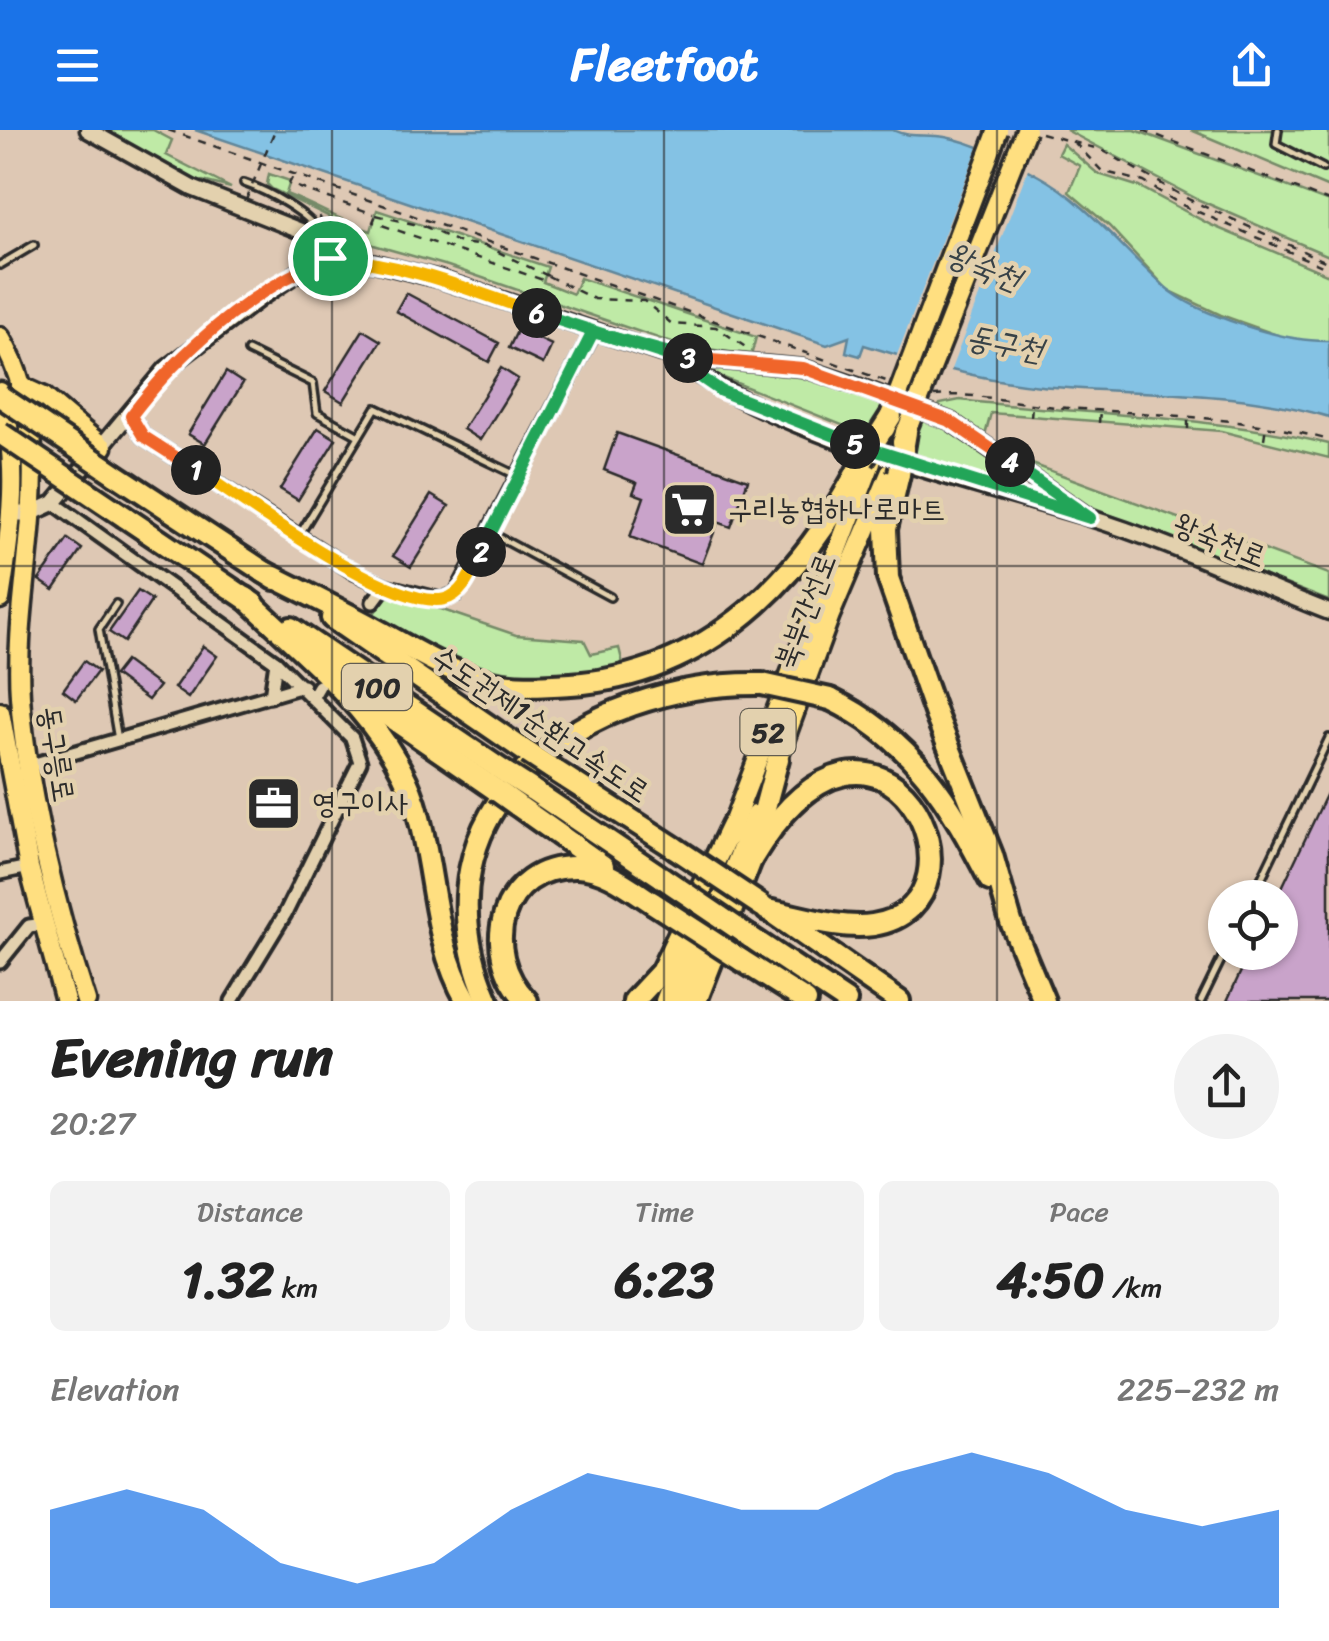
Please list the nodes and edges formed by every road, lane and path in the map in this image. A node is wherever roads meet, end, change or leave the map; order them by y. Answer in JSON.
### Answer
{"nodes":[{"id":1,"x":88,"y":130,"type":"edge"},
{"id":2,"x":168,"y":130,"type":"edge"},
{"id":3,"x":275,"y":130,"type":"edge"},
{"id":4,"x":998,"y":130,"type":"edge"},
{"id":5,"x":1028,"y":130,"type":"edge"},
{"id":6,"x":1143,"y":130,"type":"edge"},
{"id":7,"x":1278,"y":130,"type":"edge"},
{"id":8,"x":1073,"y":141,"type":"junction"},
{"id":9,"x":1323,"y":168,"type":"dead end"},
{"id":10,"x":293,"y":176,"type":"junction"},
{"id":11,"x":244,"y":183,"type":"dead end"},
{"id":12,"x":246,"y":200,"type":"dead end"},
{"id":13,"x":1329,"y":201,"type":"edge"},
{"id":14,"x":376,"y":215,"type":"junction"},
{"id":15,"x":321,"y":239,"type":"junction"},
{"id":16,"x":34,"y":246,"type":"dead end"},
{"id":17,"x":330,"y":258,"type":"junction"},
{"id":18,"x":0,"y":265,"type":"edge"},
{"id":19,"x":1329,"y":266,"type":"edge"},
{"id":20,"x":548,"y":276,"type":"junction"},
{"id":21,"x":593,"y":332,"type":"junction"},
{"id":22,"x":0,"y":337,"type":"edge"},
{"id":23,"x":248,"y":351,"type":"dead end"},
{"id":24,"x":752,"y":352,"type":"dead end"},
{"id":25,"x":670,"y":356,"type":"junction"},
{"id":26,"x":894,"y":384,"type":"dead end"},
{"id":27,"x":22,"y":386,"type":"junction"},
{"id":28,"x":0,"y":394,"type":"edge"},
{"id":29,"x":928,"y":396,"type":"dead end"},
{"id":30,"x":1032,"y":404,"type":"junction"},
{"id":31,"x":1100,"y":410,"type":"junction"},
{"id":32,"x":131,"y":416,"type":"junction"},
{"id":33,"x":891,"y":416,"type":"joint"},
{"id":34,"x":1188,"y":416,"type":"junction"},
{"id":35,"x":1031,"y":417,"type":"dead end"},
{"id":36,"x":1099,"y":423,"type":"dead end"},
{"id":37,"x":1266,"y":425,"type":"junction"},
{"id":38,"x":1188,"y":429,"type":"dead end"},
{"id":39,"x":0,"y":432,"type":"edge"},
{"id":40,"x":906,"y":432,"type":"joint"},
{"id":41,"x":359,"y":436,"type":"junction"},
{"id":42,"x":1264,"y":439,"type":"dead end"},
{"id":43,"x":1329,"y":440,"type":"edge"},
{"id":44,"x":103,"y":447,"type":"junction"},
{"id":45,"x":867,"y":462,"type":"junction"},
{"id":46,"x":895,"y":472,"type":"junction"},
{"id":47,"x":521,"y":478,"type":"junction"},
{"id":48,"x":54,"y":503,"type":"junction"},
{"id":49,"x":20,"y":514,"type":"junction"},
{"id":50,"x":1090,"y":518,"type":"junction"},
{"id":51,"x":491,"y":534,"type":"junction"},
{"id":52,"x":298,"y":536,"type":"junction"},
{"id":53,"x":264,"y":572,"type":"junction"},
{"id":54,"x":385,"y":586,"type":"junction"},
{"id":55,"x":610,"y":597,"type":"dead end"},
{"id":56,"x":246,"y":598,"type":"junction"},
{"id":57,"x":0,"y":599,"type":"edge"},
{"id":58,"x":373,"y":602,"type":"tunnel mouth"},
{"id":59,"x":116,"y":604,"type":"dead end"},
{"id":60,"x":1329,"y":612,"type":"edge"},
{"id":61,"x":276,"y":662,"type":"junction"},
{"id":62,"x":314,"y":664,"type":"junction"},
{"id":63,"x":303,"y":686,"type":"junction"},
{"id":64,"x":271,"y":696,"type":"junction"},
{"id":65,"x":0,"y":712,"type":"edge"},
{"id":66,"x":1329,"y":738,"type":"edge"},
{"id":67,"x":118,"y":743,"type":"junction"},
{"id":68,"x":778,"y":759,"type":"junction"},
{"id":69,"x":28,"y":766,"type":"junction"},
{"id":70,"x":502,"y":782,"type":"junction"},
{"id":71,"x":524,"y":797,"type":"junction"},
{"id":72,"x":732,"y":826,"type":"junction"},
{"id":73,"x":751,"y":860,"type":"junction"},
{"id":74,"x":30,"y":867,"type":"junction"},
{"id":75,"x":0,"y":873,"type":"edge"},
{"id":76,"x":1261,"y":880,"type":"edge"},
{"id":77,"x":654,"y":902,"type":"junction"},
{"id":78,"x":765,"y":908,"type":"junction"},
{"id":79,"x":1011,"y":922,"type":"junction"},
{"id":80,"x":44,"y":924,"type":"junction"},
{"id":81,"x":0,"y":962,"type":"edge"},
{"id":82,"x":1217,"y":970,"type":"edge"},
{"id":83,"x":789,"y":994,"type":"edge"},
{"id":84,"x":65,"y":1001,"type":"edge"},
{"id":85,"x":86,"y":1001,"type":"edge"},
{"id":86,"x":232,"y":1001,"type":"edge"},
{"id":87,"x":467,"y":1001,"type":"edge"},
{"id":88,"x":488,"y":1001,"type":"edge"},
{"id":89,"x":526,"y":1001,"type":"edge"},
{"id":90,"x":634,"y":1001,"type":"edge"},
{"id":91,"x":665,"y":1001,"type":"edge"},
{"id":92,"x":682,"y":1001,"type":"edge"},
{"id":93,"x":696,"y":1001,"type":"edge"},
{"id":94,"x":806,"y":1001,"type":"edge"},
{"id":95,"x":846,"y":1001,"type":"edge"},
{"id":96,"x":900,"y":1001,"type":"edge"},
{"id":97,"x":1044,"y":1001,"type":"edge"},
{"id":98,"x":1202,"y":1001,"type":"edge"}],
"edges":[{"from":1,"to":15,"type":"street"},
{"from":2,"to":10,"type":"path"},
{"from":3,"to":12,"type":"path","bridge":true},
{"from":4,"to":33,"type":"main road","bridge":true},
{"from":5,"to":8,"type":"path"},
{"from":5,"to":40,"type":"main road","bridge":true},
{"from":6,"to":13,"type":"path"},
{"from":7,"to":9,"type":"lane"},
{"from":8,"to":19,"type":"path"},
{"from":8,"to":19,"type":"path"},
{"from":10,"to":14,"type":"path"},
{"from":10,"to":26,"type":"path"},
{"from":11,"to":15,"type":"lane"},
{"from":14,"to":20,"type":"path"},
{"from":14,"to":20,"type":"path"},
{"from":15,"to":17,"type":"street"},
{"from":16,"to":18,"type":"lane"},
{"from":17,"to":21,"type":"street","name":"왕숙천로"},
{"from":17,"to":32,"type":"street"},
{"from":20,"to":24,"type":"path"},
{"from":21,"to":25,"type":"street","name":"왕숙천로"},
{"from":21,"to":47,"type":"street"},
{"from":22,"to":27,"type":"main road","name":"동구릉로"},
{"from":23,"to":41,"type":"lane"},
{"from":25,"to":50,"type":"street","name":"왕숙천로"},
{"from":25,"to":50,"type":"street","name":"왕숙천로"},
{"from":27,"to":44,"type":"main road"},
{"from":27,"to":49,"type":"main road","name":"동구릉로"},
{"from":28,"to":49,"type":"main road","name":"동구릉로"},
{"from":28,"to":53,"type":"highway","name":"수도권제1순환고속도로","number":"100","bridge":true},
{"from":29,"to":30,"type":"path"},
{"from":30,"to":31,"type":"path"},
{"from":30,"to":35,"type":"path"},
{"from":31,"to":34,"type":"path"},
{"from":31,"to":36,"type":"path"},
{"from":32,"to":44,"type":"street"},
{"from":32,"to":52,"type":"street"},
{"from":33,"to":45,"type":"highway","bridge":true},
{"from":34,"to":37,"type":"path"},
{"from":34,"to":38,"type":"path"},
{"from":37,"to":42,"type":"path"},
{"from":37,"to":43,"type":"path"},
{"from":39,"to":56,"type":"highway","name":"수도권제1순환고속도로","number":"100","bridge":true},
{"from":40,"to":46,"type":"highway","bridge":true},
{"from":41,"to":47,"type":"lane"},
{"from":41,"to":52,"type":"lane"},
{"from":44,"to":48,"type":"street"},
{"from":45,"to":53,"type":"highway"},
{"from":45,"to":72,"type":"main road","name":"북부간선로","number":"52"},
{"from":46,"to":68,"type":"main road","name":"북부간선로","number":"52"},
{"from":46,"to":79,"type":"highway"},
{"from":47,"to":51,"type":"street"},
{"from":48,"to":49,"type":"street"},
{"from":48,"to":61,"type":"street"},
{"from":49,"to":57,"type":"main road","name":"동구릉로"},
{"from":49,"to":69,"type":"main road","name":"동구릉로"},
{"from":50,"to":60,"type":"street","name":"왕숙천로"},
{"from":51,"to":54,"type":"street"},
{"from":51,"to":55,"type":"lane"},
{"from":52,"to":54,"type":"street"},
{"from":53,"to":78,"type":"highway","name":"수도권제1순환고속도로","number":"100","bridge":true},
{"from":54,"to":58,"type":"street"},
{"from":56,"to":62,"type":"highway"},
{"from":56,"to":70,"type":"highway","name":"수도권제1순환고속도로","number":"100"},
{"from":59,"to":67,"type":"lane"},
{"from":61,"to":63,"type":"street"},
{"from":61,"to":64,"type":"street"},
{"from":62,"to":70,"type":"highway"},
{"from":62,"to":87,"type":"highway"},
{"from":63,"to":64,"type":"street"},
{"from":63,"to":86,"type":"street"},
{"from":64,"to":67,"type":"street"},
{"from":65,"to":74,"type":"main road","name":"동구릉로"},
{"from":66,"to":76,"type":"lane"},
{"from":67,"to":69,"type":"street"},
{"from":68,"to":73,"type":"highway"},
{"from":68,"to":92,"type":"main road","name":"북부간선로","number":"52"},
{"from":69,"to":85,"type":"main road","name":"동구릉로"},
{"from":70,"to":71,"type":"highway","name":"수도권제1순환고속도로","number":"100","bridge":true},
{"from":71,"to":77,"type":"highway"},
{"from":71,"to":95,"type":"highway","name":"수도권제1순환고속도로","number":"100","bridge":true},
{"from":72,"to":90,"type":"highway"},
{"from":72,"to":91,"type":"main road","name":"북부간선로","number":"52"},
{"from":73,"to":78,"type":"highway"},
{"from":73,"to":93,"type":"highway"},
{"from":74,"to":75,"type":"street"},
{"from":74,"to":80,"type":"main road","name":"동구릉로"},
{"from":77,"to":83,"type":"highway","bridge":true},
{"from":77,"to":89,"type":"highway"},
{"from":78,"to":96,"type":"highway","name":"수도권제1순환고속도로","number":"100"},
{"from":79,"to":88,"type":"highway","bridge":true},
{"from":79,"to":97,"type":"highway"},
{"from":80,"to":81,"type":"street"},
{"from":80,"to":84,"type":"main road","name":"동구릉로"},
{"from":82,"to":98,"type":"lane"},
{"from":83,"to":94,"type":"highway"}]}
